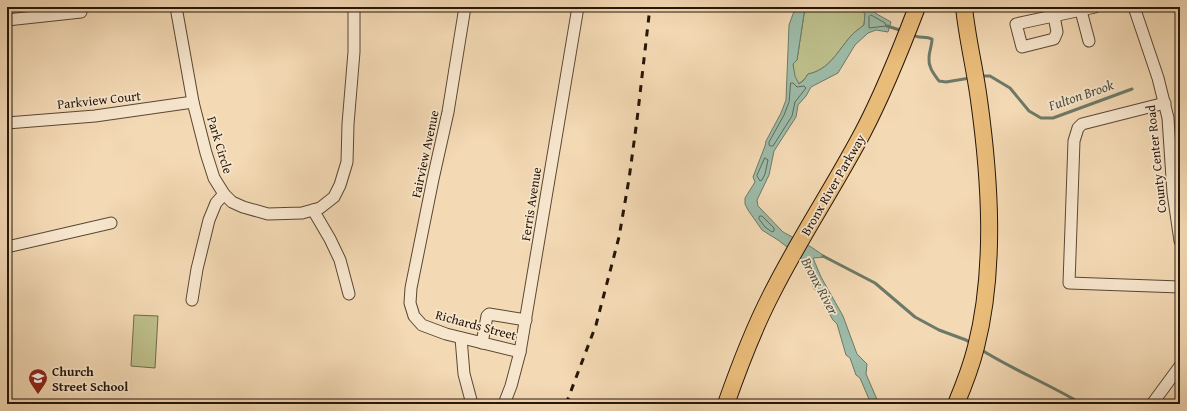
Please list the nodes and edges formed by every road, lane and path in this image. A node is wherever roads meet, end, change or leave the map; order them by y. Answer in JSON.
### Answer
{"nodes":[{"id":1,"x":176,"y":7,"type":"edge"},
{"id":2,"x":354,"y":7,"type":"edge"},
{"id":3,"x":465,"y":7,"type":"edge"},
{"id":4,"x":578,"y":7,"type":"edge"},
{"id":5,"x":917,"y":7,"type":"edge"},
{"id":6,"x":964,"y":7,"type":"edge"},
{"id":7,"x":1095,"y":7,"type":"edge"},
{"id":8,"x":1134,"y":7,"type":"edge"},
{"id":9,"x":1081,"y":11,"type":"junction"},
{"id":10,"x":81,"y":12,"type":"dead end"},
{"id":11,"x":1054,"y":16,"type":"dead end"},
{"id":12,"x":7,"y":20,"type":"edge"},
{"id":13,"x":1089,"y":41,"type":"dead end"},
{"id":14,"x":194,"y":102,"type":"junction"},
{"id":15,"x":1165,"y":103,"type":"junction"},
{"id":16,"x":7,"y":123,"type":"edge"},
{"id":17,"x":224,"y":194,"type":"junction"},
{"id":18,"x":313,"y":210,"type":"junction"},
{"id":19,"x":111,"y":223,"type":"dead end"},
{"id":20,"x":1180,"y":241,"type":"edge"},
{"id":21,"x":7,"y":247,"type":"edge"},
{"id":22,"x":1180,"y":287,"type":"edge"},
{"id":23,"x":349,"y":294,"type":"dead end"},
{"id":24,"x":192,"y":300,"type":"dead end"},
{"id":25,"x":411,"y":307,"type":"joint"},
{"id":26,"x":526,"y":320,"type":"junction"},
{"id":27,"x":461,"y":338,"type":"junction"},
{"id":28,"x":482,"y":343,"type":"junction"},
{"id":29,"x":520,"y":352,"type":"junction"},
{"id":30,"x":1180,"y":366,"type":"edge"},
{"id":31,"x":472,"y":404,"type":"edge"},
{"id":32,"x":504,"y":404,"type":"edge"},
{"id":33,"x":726,"y":404,"type":"edge"},
{"id":34,"x":956,"y":404,"type":"edge"},
{"id":35,"x":1152,"y":404,"type":"edge"}],
"edges":[{"from":1,"to":14,"type":"street","name":"Park Circle"},
{"from":2,"to":18,"type":"street","name":"Park Circle"},
{"from":3,"to":25,"type":"street","name":"Fairview Avenue"},
{"from":4,"to":26,"type":"street","name":"Ferris Avenue"},
{"from":5,"to":33,"type":"highway","name":"Bronx River Parkway"},
{"from":6,"to":34,"type":"highway"},
{"from":7,"to":9,"type":"street"},
{"from":8,"to":15,"type":"street","name":"County Center Road"},
{"from":9,"to":11,"type":"street"},
{"from":9,"to":13,"type":"street"},
{"from":10,"to":12,"type":"street"},
{"from":14,"to":16,"type":"street","name":"Parkview Court"},
{"from":14,"to":17,"type":"street","name":"Park Circle"},
{"from":15,"to":20,"type":"street","name":"County Center Road"},
{"from":15,"to":22,"type":"street"},
{"from":17,"to":18,"type":"street","name":"Park Circle"},
{"from":17,"to":24,"type":"street"},
{"from":18,"to":23,"type":"street"},
{"from":19,"to":21,"type":"street"},
{"from":25,"to":27,"type":"street","name":"Richards Street"},
{"from":26,"to":28,"type":"street"},
{"from":26,"to":29,"type":"street","name":"Ferris Avenue"},
{"from":27,"to":28,"type":"street","name":"Richards Street"},
{"from":27,"to":31,"type":"street"},
{"from":28,"to":29,"type":"street","name":"Richards Street"},
{"from":29,"to":32,"type":"street","name":"Ferris Avenue"},
{"from":30,"to":35,"type":"street"}]}
